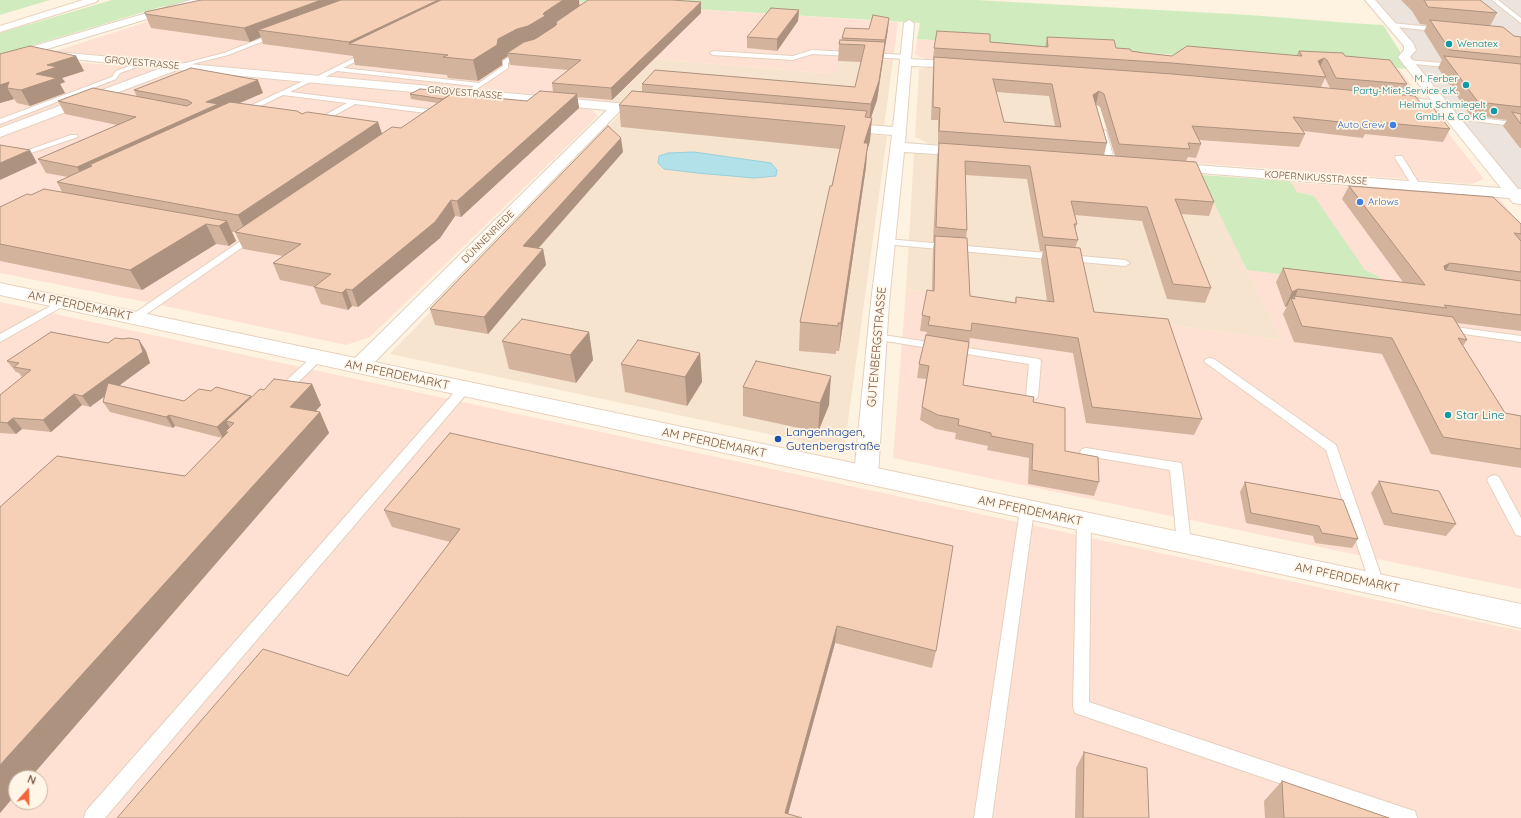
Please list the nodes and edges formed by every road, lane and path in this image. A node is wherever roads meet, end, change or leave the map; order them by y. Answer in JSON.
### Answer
{"nodes":[{"id":1,"x":69,"y":0,"type":"edge"},
{"id":2,"x":92,"y":0,"type":"edge"},
{"id":3,"x":201,"y":0,"type":"edge"},
{"id":4,"x":1370,"y":0,"type":"edge"},
{"id":5,"x":1495,"y":0,"type":"edge"},
{"id":6,"x":0,"y":21,"type":"edge"},
{"id":7,"x":1521,"y":21,"type":"edge"},
{"id":8,"x":910,"y":23,"type":"dead end"},
{"id":9,"x":1391,"y":25,"type":"junction"},
{"id":10,"x":0,"y":29,"type":"edge"},
{"id":11,"x":286,"y":31,"type":"edge"},
{"id":12,"x":1452,"y":31,"type":"edge"},
{"id":13,"x":375,"y":49,"type":"edge"},
{"id":14,"x":528,"y":50,"type":"edge"},
{"id":15,"x":31,"y":51,"type":"junction"},
{"id":16,"x":712,"y":53,"type":"dead end"},
{"id":17,"x":0,"y":60,"type":"edge"},
{"id":18,"x":906,"y":60,"type":"junction"},
{"id":19,"x":1406,"y":62,"type":"junction"},
{"id":20,"x":144,"y":63,"type":"junction"},
{"id":21,"x":177,"y":66,"type":"junction"},
{"id":22,"x":973,"y":66,"type":"edge"},
{"id":23,"x":1459,"y":67,"type":"edge"},
{"id":24,"x":335,"y":69,"type":"junction"},
{"id":25,"x":315,"y":79,"type":"junction"},
{"id":26,"x":480,"y":86,"type":"junction"},
{"id":27,"x":282,"y":93,"type":"junction"},
{"id":28,"x":468,"y":93,"type":"junction"},
{"id":29,"x":96,"y":97,"type":"junction"},
{"id":30,"x":1381,"y":99,"type":"edge"},
{"id":31,"x":111,"y":100,"type":"edge"},
{"id":32,"x":354,"y":102,"type":"junction"},
{"id":33,"x":1441,"y":105,"type":"junction"},
{"id":34,"x":616,"y":107,"type":"junction"},
{"id":35,"x":664,"y":111,"type":"edge"},
{"id":36,"x":233,"y":116,"type":"edge"},
{"id":37,"x":1450,"y":116,"type":"junction"},
{"id":38,"x":419,"y":121,"type":"edge"},
{"id":39,"x":1099,"y":121,"type":"edge"},
{"id":40,"x":0,"y":122,"type":"edge"},
{"id":41,"x":1521,"y":125,"type":"edge"},
{"id":42,"x":829,"y":126,"type":"edge"},
{"id":43,"x":309,"y":128,"type":"edge"},
{"id":44,"x":0,"y":133,"type":"edge"},
{"id":45,"x":74,"y":137,"type":"dead end"},
{"id":46,"x":898,"y":140,"type":"junction"},
{"id":47,"x":0,"y":148,"type":"edge"},
{"id":48,"x":984,"y":154,"type":"edge"},
{"id":49,"x":1399,"y":158,"type":"dead end"},
{"id":50,"x":1095,"y":162,"type":"edge"},
{"id":51,"x":1111,"y":163,"type":"junction"},
{"id":52,"x":1127,"y":164,"type":"edge"},
{"id":53,"x":1158,"y":166,"type":"edge"},
{"id":54,"x":1416,"y":185,"type":"junction"},
{"id":55,"x":1518,"y":196,"type":"edge"},
{"id":56,"x":261,"y":230,"type":"edge"},
{"id":57,"x":233,"y":236,"type":"edge"},
{"id":58,"x":248,"y":239,"type":"junction"},
{"id":59,"x":887,"y":242,"type":"junction"},
{"id":60,"x":1125,"y":263,"type":"dead end"},
{"id":61,"x":0,"y":289,"type":"edge"},
{"id":62,"x":63,"y":302,"type":"junction"},
{"id":63,"x":134,"y":318,"type":"junction"},
{"id":64,"x":1437,"y":328,"type":"edge"},
{"id":65,"x":877,"y":337,"type":"junction"},
{"id":66,"x":0,"y":339,"type":"edge"},
{"id":67,"x":1521,"y":339,"type":"edge"},
{"id":68,"x":317,"y":358,"type":"junction"},
{"id":69,"x":1210,"y":361,"type":"dead end"},
{"id":70,"x":359,"y":366,"type":"junction"},
{"id":71,"x":464,"y":389,"type":"junction"},
{"id":72,"x":1032,"y":396,"type":"edge"},
{"id":73,"x":274,"y":398,"type":"edge"},
{"id":74,"x":1086,"y":452,"type":"dead end"},
{"id":75,"x":866,"y":475,"type":"junction"},
{"id":76,"x":1494,"y":480,"type":"dead end"},
{"id":77,"x":1028,"y":510,"type":"junction"},
{"id":78,"x":1084,"y":522,"type":"junction"},
{"id":79,"x":1521,"y":531,"type":"edge"},
{"id":80,"x":1184,"y":543,"type":"junction"},
{"id":81,"x":1377,"y":584,"type":"junction"},
{"id":82,"x":1521,"y":616,"type":"edge"},
{"id":83,"x":93,"y":818,"type":"edge"},
{"id":84,"x":983,"y":818,"type":"edge"},
{"id":85,"x":1408,"y":818,"type":"edge"}],
"edges":[{"from":1,"to":6,"type":"street"},
{"from":2,"to":10,"type":"street"},
{"from":3,"to":15,"type":"street","name":"GROVESTRASSE"},
{"from":4,"to":9,"type":"street"},
{"from":5,"to":7,"type":"lane"},
{"from":8,"to":18,"type":"street","name":"GUTENBERGSTRASSE"},
{"from":9,"to":12,"type":"lane"},
{"from":9,"to":19,"type":"street"},
{"from":11,"to":21,"type":"lane"},
{"from":13,"to":24,"type":"lane"},
{"from":14,"to":26,"type":"lane"},
{"from":15,"to":17,"type":"street","name":"GROVESTRASSE"},
{"from":15,"to":20,"type":"street","name":"GROVESTRASSE"},
{"from":16,"to":18,"type":"lane"},
{"from":18,"to":22,"type":"street"},
{"from":18,"to":46,"type":"street","name":"GUTENBERGSTRASSE"},
{"from":19,"to":23,"type":"lane"},
{"from":19,"to":33,"type":"street"},
{"from":20,"to":21,"type":"street","name":"GROVESTRASSE"},
{"from":20,"to":40,"type":"lane"},
{"from":21,"to":25,"type":"street","name":"GROVESTRASSE"},
{"from":21,"to":29,"type":"street"},
{"from":24,"to":25,"type":"lane"},
{"from":24,"to":26,"type":"lane"},
{"from":25,"to":27,"type":"lane"},
{"from":25,"to":28,"type":"street","name":"GROVESTRASSE"},
{"from":26,"to":28,"type":"lane"},
{"from":27,"to":32,"type":"lane"},
{"from":27,"to":36,"type":"lane"},
{"from":28,"to":34,"type":"street","name":"GROVESTRASSE"},
{"from":29,"to":31,"type":"lane"},
{"from":29,"to":44,"type":"street"},
{"from":30,"to":33,"type":"street"},
{"from":32,"to":38,"type":"lane"},
{"from":32,"to":43,"type":"lane"},
{"from":33,"to":37,"type":"street"},
{"from":34,"to":35,"type":"street","name":"GROVESTRASSE"},
{"from":34,"to":70,"type":"street","name":"DÜNNENRIEDE"},
{"from":37,"to":41,"type":"lane"},
{"from":37,"to":55,"type":"street"},
{"from":39,"to":51,"type":"lane"},
{"from":42,"to":46,"type":"street"},
{"from":45,"to":47,"type":"lane"},
{"from":46,"to":48,"type":"street"},
{"from":46,"to":59,"type":"street","name":"GUTENBERGSTRASSE"},
{"from":49,"to":54,"type":"lane"},
{"from":50,"to":51,"type":"street"},
{"from":51,"to":52,"type":"street"},
{"from":53,"to":54,"type":"street","name":"KOPERNIKUSSTRASSE"},
{"from":54,"to":55,"type":"street","name":"KOPERNIKUSSTRASSE"},
{"from":56,"to":58,"type":"lane"},
{"from":57,"to":58,"type":"lane"},
{"from":58,"to":63,"type":"lane"},
{"from":59,"to":60,"type":"lane"},
{"from":59,"to":65,"type":"street","name":"GUTENBERGSTRASSE"},
{"from":61,"to":62,"type":"street","name":"AM PFERDEMARKT"},
{"from":62,"to":63,"type":"street","name":"AM PFERDEMARKT"},
{"from":62,"to":66,"type":"lane"},
{"from":63,"to":68,"type":"street","name":"AM PFERDEMARKT"},
{"from":64,"to":67,"type":"lane"},
{"from":65,"to":72,"type":"lane"},
{"from":65,"to":75,"type":"street","name":"GUTENBERGSTRASSE"},
{"from":68,"to":70,"type":"street","name":"AM PFERDEMARKT"},
{"from":68,"to":73,"type":"lane"},
{"from":69,"to":81,"type":"lane"},
{"from":70,"to":71,"type":"street","name":"AM PFERDEMARKT"},
{"from":71,"to":75,"type":"street","name":"AM PFERDEMARKT"},
{"from":71,"to":83,"type":"lane"},
{"from":74,"to":80,"type":"lane"},
{"from":75,"to":77,"type":"street","name":"AM PFERDEMARKT"},
{"from":76,"to":79,"type":"lane"},
{"from":77,"to":78,"type":"street","name":"AM PFERDEMARKT"},
{"from":77,"to":84,"type":"lane"},
{"from":78,"to":80,"type":"street","name":"AM PFERDEMARKT"},
{"from":78,"to":85,"type":"lane"},
{"from":80,"to":81,"type":"street","name":"AM PFERDEMARKT"},
{"from":81,"to":82,"type":"street","name":"AM PFERDEMARKT"}]}
